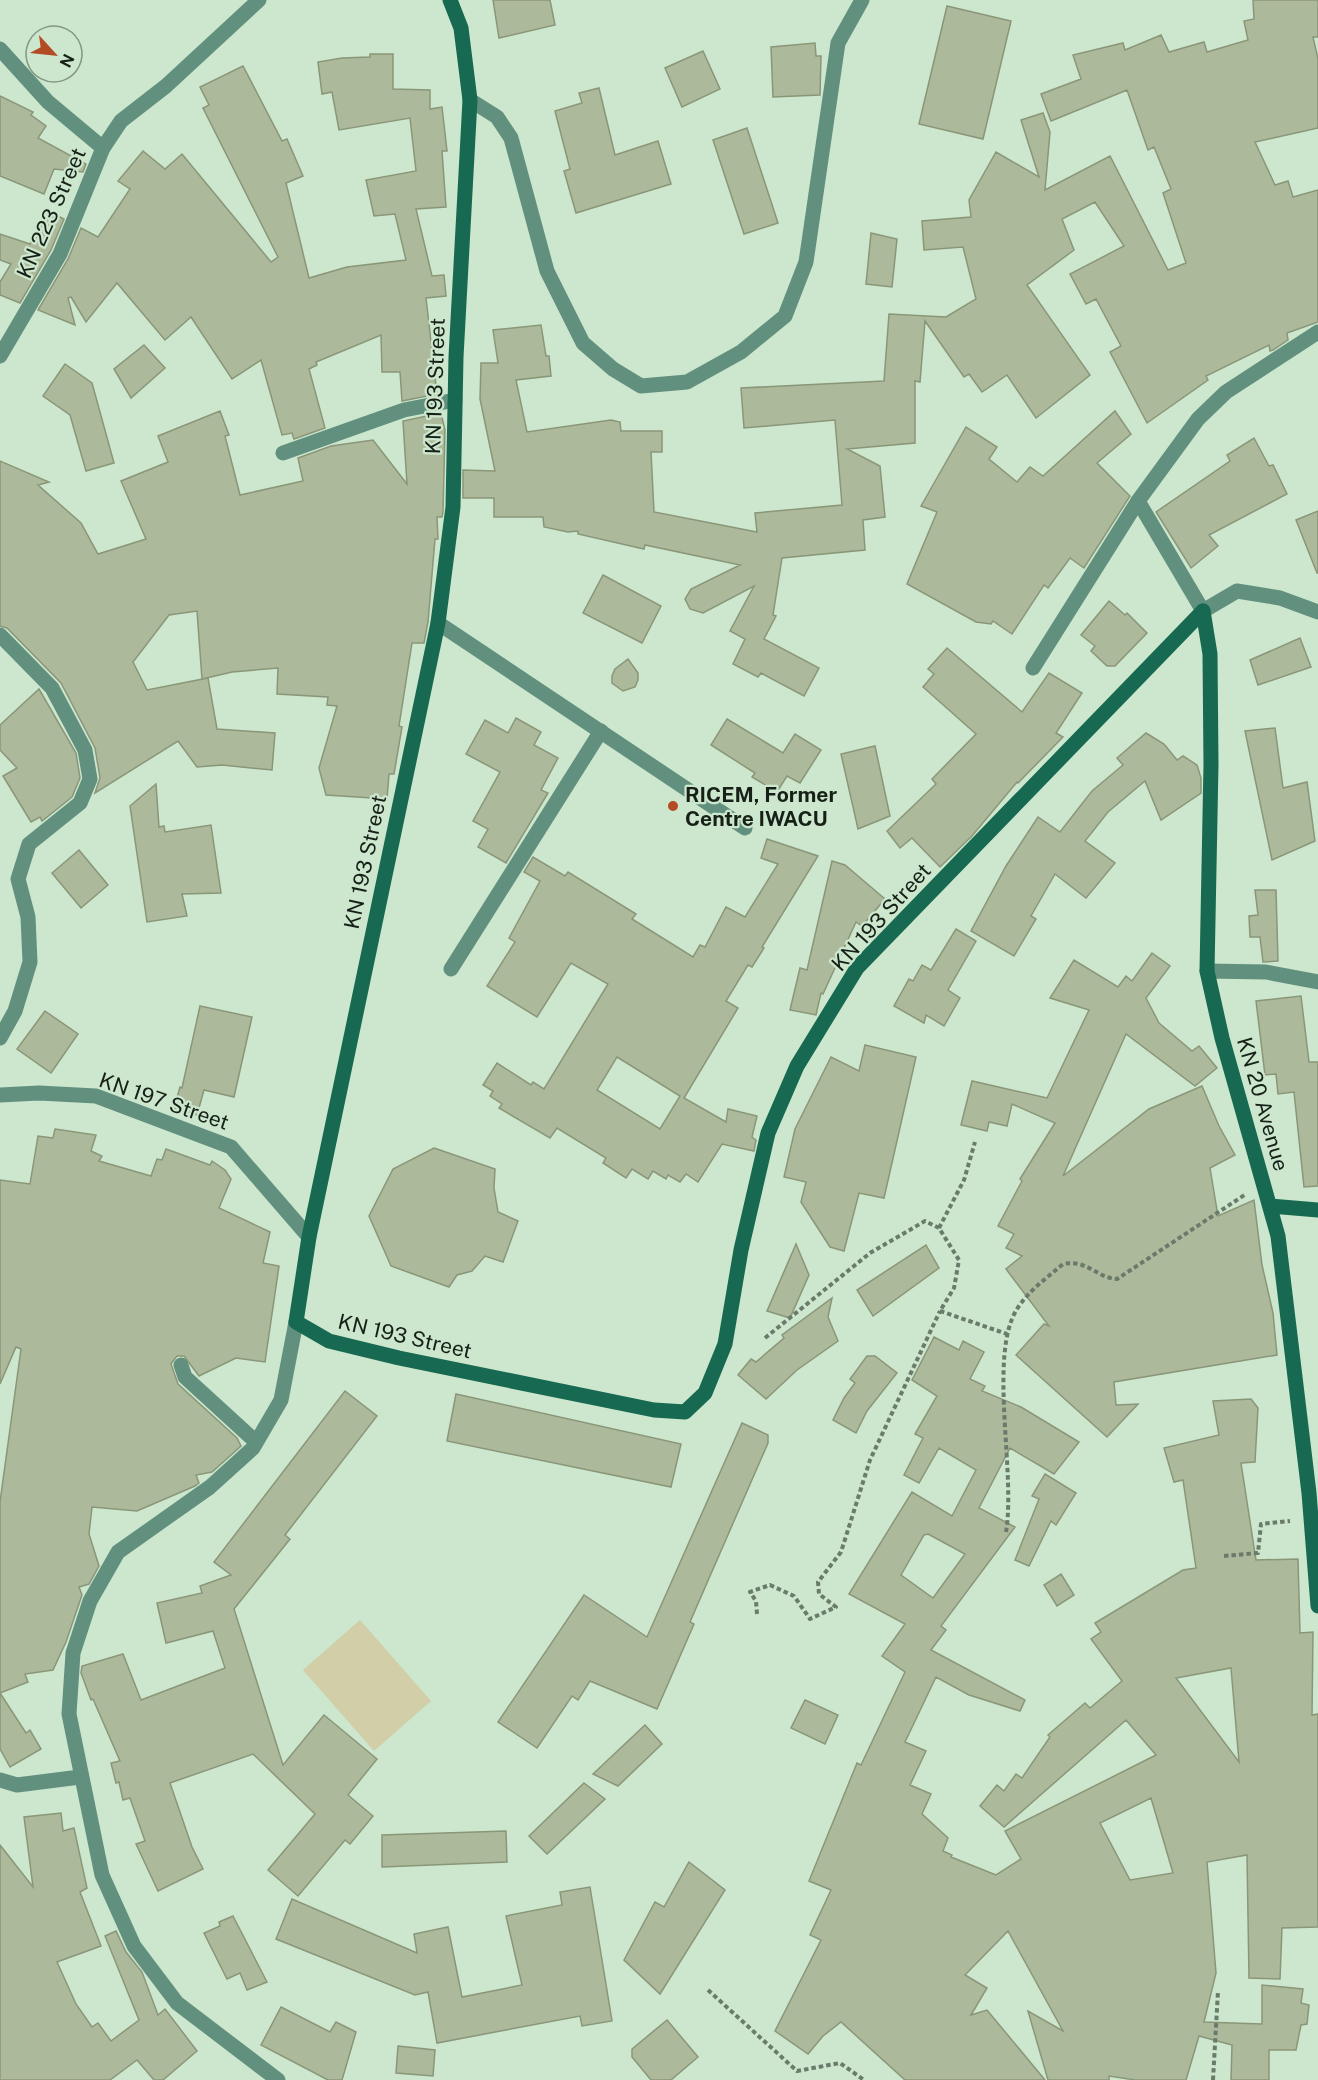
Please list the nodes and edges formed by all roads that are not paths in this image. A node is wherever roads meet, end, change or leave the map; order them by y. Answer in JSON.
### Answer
{"nodes":[{"id":1,"x":259,"y":0,"type":"edge"},
{"id":2,"x":450,"y":0,"type":"edge"},
{"id":3,"x":862,"y":0,"type":"edge"},
{"id":4,"x":0,"y":49,"type":"edge"},
{"id":5,"x":470,"y":100,"type":"junction"},
{"id":6,"x":103,"y":148,"type":"junction"},
{"id":7,"x":1318,"y":332,"type":"edge"},
{"id":8,"x":0,"y":356,"type":"edge"},
{"id":9,"x":455,"y":400,"type":"junction"},
{"id":10,"x":283,"y":453,"type":"dead end"},
{"id":11,"x":1138,"y":501,"type":"junction"},
{"id":12,"x":1203,"y":611,"type":"junction"},
{"id":13,"x":1318,"y":612,"type":"edge"},
{"id":14,"x":438,"y":623,"type":"junction"},
{"id":15,"x":0,"y":634,"type":"edge"},
{"id":16,"x":1033,"y":668,"type":"dead end"},
{"id":17,"x":601,"y":731,"type":"junction"},
{"id":18,"x":745,"y":828,"type":"dead end"},
{"id":19,"x":451,"y":969,"type":"dead end"},
{"id":20,"x":1207,"y":971,"type":"junction"},
{"id":21,"x":1318,"y":982,"type":"edge"},
{"id":22,"x":0,"y":1038,"type":"edge"},
{"id":23,"x":0,"y":1095,"type":"edge"},
{"id":24,"x":1270,"y":1206,"type":"junction"},
{"id":25,"x":1318,"y":1210,"type":"edge"},
{"id":26,"x":309,"y":1237,"type":"junction"},
{"id":27,"x":296,"y":1322,"type":"junction"},
{"id":28,"x":181,"y":1365,"type":"dead end"},
{"id":29,"x":256,"y":1442,"type":"junction"},
{"id":30,"x":1313,"y":1494,"type":"edge"},
{"id":31,"x":1318,"y":1606,"type":"edge"},
{"id":32,"x":80,"y":1777,"type":"junction"},
{"id":33,"x":0,"y":1780,"type":"edge"},
{"id":34,"x":278,"y":2080,"type":"edge"}],
"edges":[{"from":1,"to":6,"type":"street","name":"KN 223 Street"},
{"from":2,"to":5,"type":"street","name":"KN 193 Street"},
{"from":3,"to":5,"type":"street"},
{"from":4,"to":6,"type":"street"},
{"from":5,"to":9,"type":"street","name":"KN 193 Street"},
{"from":6,"to":8,"type":"street","name":"KN 223 Street"},
{"from":7,"to":11,"type":"street"},
{"from":9,"to":10,"type":"street"},
{"from":9,"to":14,"type":"street","name":"KN 193 Street"},
{"from":11,"to":12,"type":"street"},
{"from":11,"to":16,"type":"street"},
{"from":12,"to":13,"type":"street"},
{"from":12,"to":20,"type":"street","name":"KN 20 Avenue"},
{"from":12,"to":27,"type":"street","name":"KN 193 Street"},
{"from":14,"to":17,"type":"street"},
{"from":14,"to":26,"type":"street","name":"KN 193 Street"},
{"from":15,"to":22,"type":"street"},
{"from":17,"to":18,"type":"street"},
{"from":17,"to":19,"type":"street"},
{"from":20,"to":21,"type":"street"},
{"from":20,"to":24,"type":"street","name":"KN 20 Avenue"},
{"from":23,"to":26,"type":"street","name":"KN 197 Street"},
{"from":24,"to":25,"type":"street"},
{"from":24,"to":30,"type":"street","name":"KN 20 Avenue"},
{"from":26,"to":27,"type":"street","name":"KN 193 Street"},
{"from":27,"to":29,"type":"street"},
{"from":28,"to":29,"type":"street"},
{"from":29,"to":32,"type":"street"},
{"from":30,"to":31,"type":"street","name":"KN 20 Avenue"},
{"from":32,"to":33,"type":"street"},
{"from":32,"to":34,"type":"street"}]}
